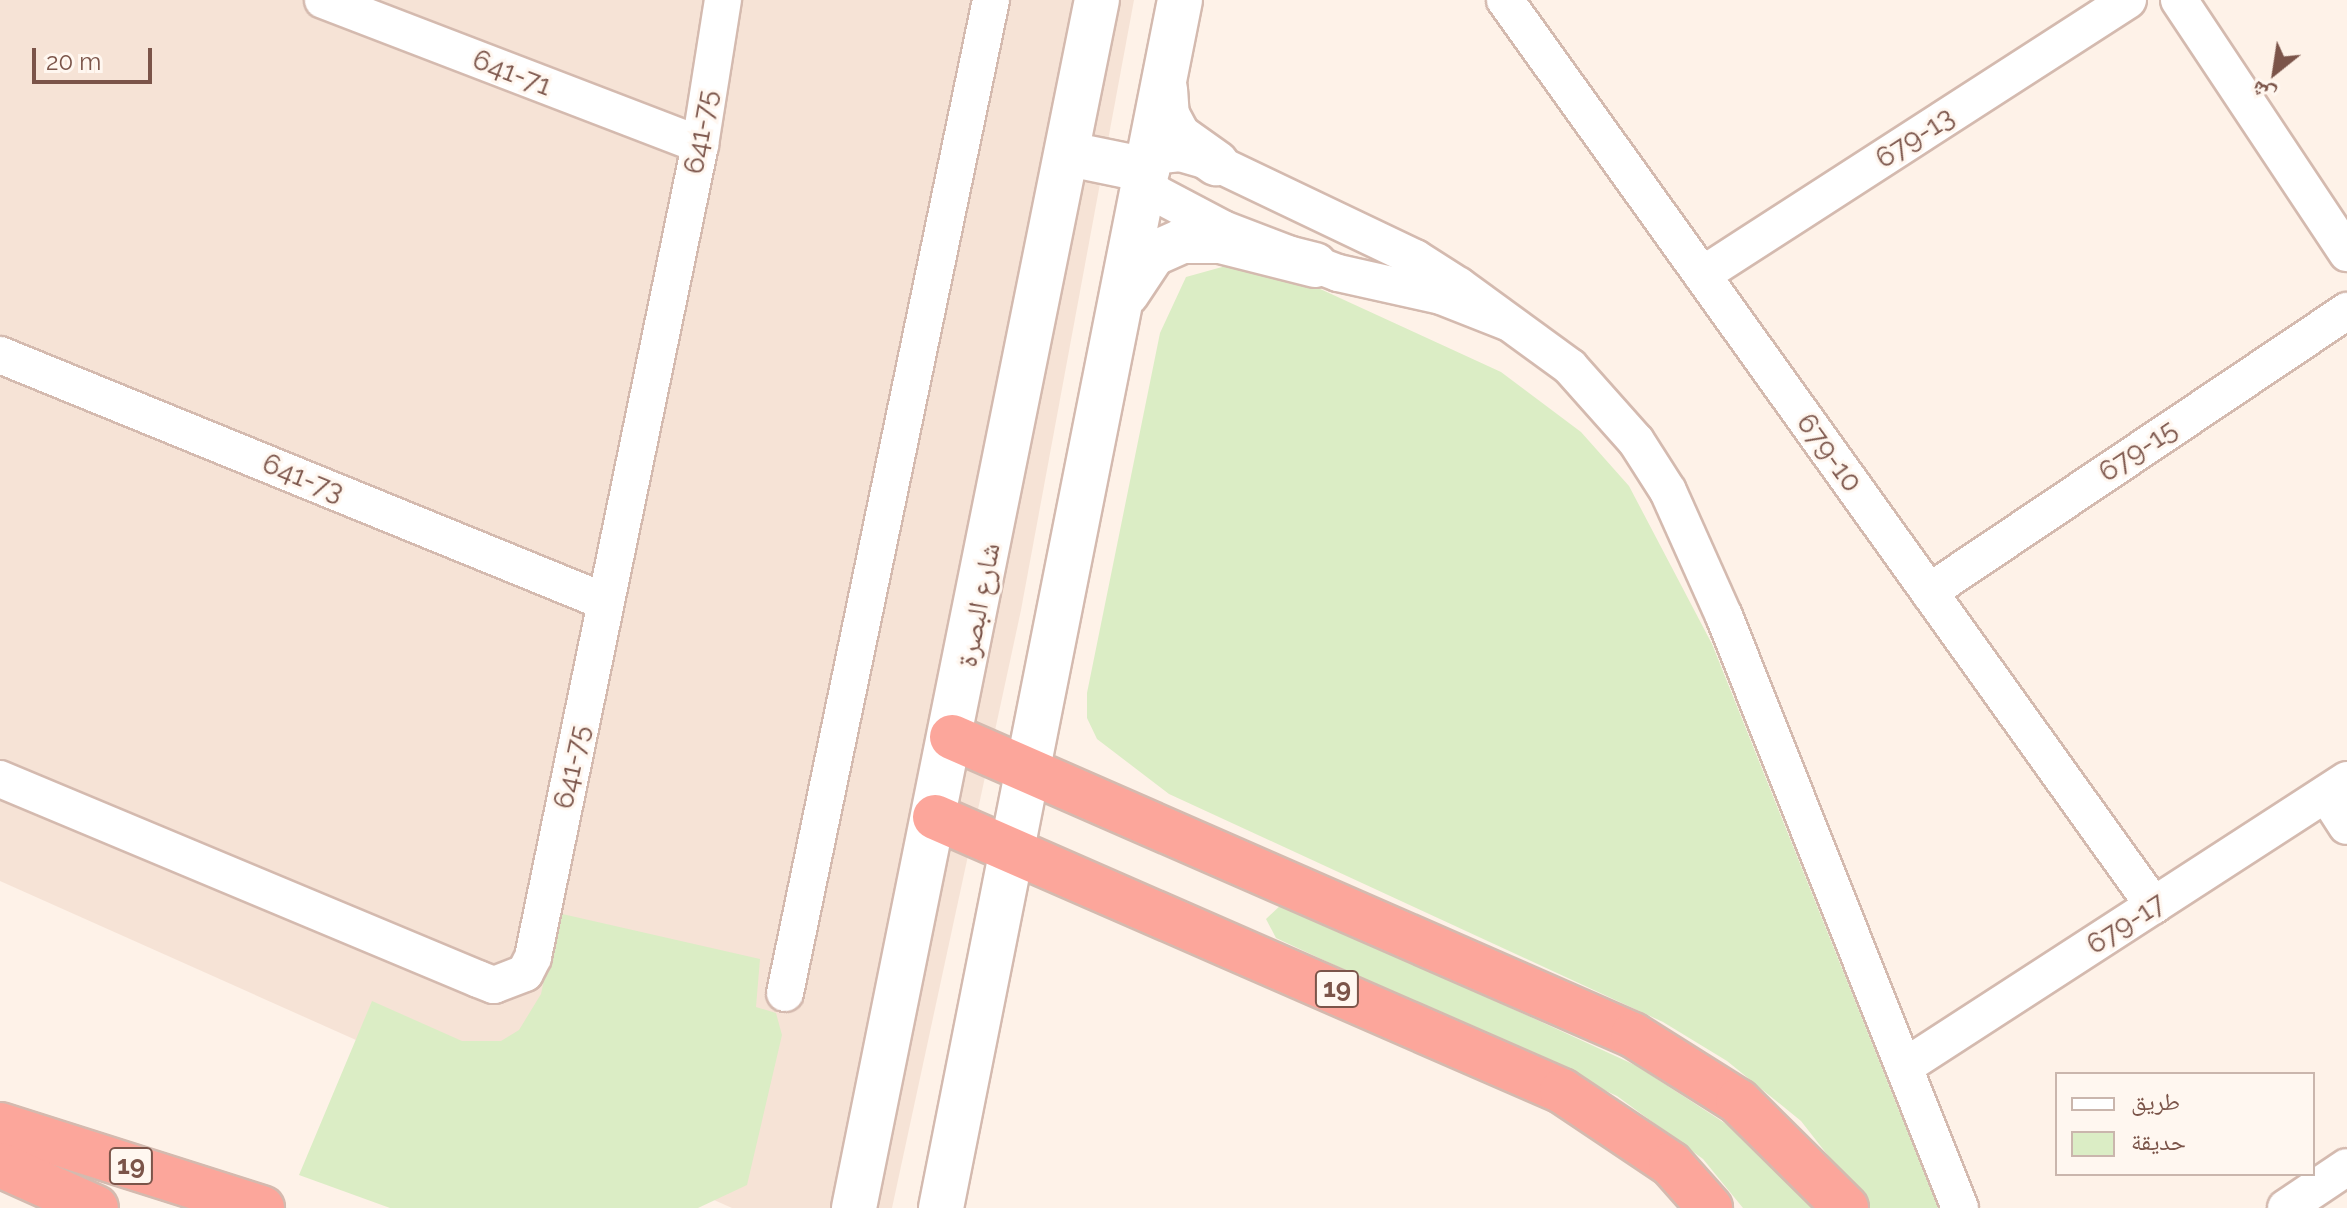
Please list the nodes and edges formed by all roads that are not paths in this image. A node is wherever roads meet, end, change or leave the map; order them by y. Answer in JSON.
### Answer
{"nodes":[{"id":1,"x":323,"y":0,"type":"edge"},
{"id":2,"x":723,"y":0,"type":"edge"},
{"id":3,"x":991,"y":0,"type":"edge"},
{"id":4,"x":1097,"y":0,"type":"edge"},
{"id":5,"x":1180,"y":0,"type":"edge"},
{"id":6,"x":1505,"y":0,"type":"edge"},
{"id":7,"x":2128,"y":0,"type":"edge"},
{"id":8,"x":2179,"y":0,"type":"edge"},
{"id":9,"x":1166,"y":75,"type":"junction"},
{"id":10,"x":700,"y":145,"type":"junction"},
{"id":11,"x":1069,"y":154,"type":"junction"},
{"id":12,"x":1216,"y":163,"type":"junction"},
{"id":13,"x":1147,"y":170,"type":"junction"},
{"id":14,"x":2347,"y":253,"type":"edge"},
{"id":15,"x":1315,"y":265,"type":"junction"},
{"id":16,"x":1702,"y":275,"type":"junction"},
{"id":17,"x":1121,"y":310,"type":"junction"},
{"id":18,"x":2347,"y":311,"type":"edge"},
{"id":19,"x":1507,"y":322,"type":"junction"},
{"id":20,"x":0,"y":355,"type":"edge"},
{"id":21,"x":1929,"y":592,"type":"junction"},
{"id":22,"x":606,"y":602,"type":"junction"},
{"id":23,"x":952,"y":737,"type":"junction"},
{"id":24,"x":1032,"y":772,"type":"junction"},
{"id":25,"x":0,"y":779,"type":"edge"},
{"id":26,"x":2337,"y":787,"type":"edge"},
{"id":27,"x":935,"y":817,"type":"junction"},
{"id":28,"x":2347,"y":826,"type":"edge"},
{"id":29,"x":1015,"y":851,"type":"junction"},
{"id":30,"x":2154,"y":906,"type":"junction"},
{"id":31,"x":785,"y":993,"type":"dead end"},
{"id":32,"x":1904,"y":1067,"type":"junction"},
{"id":33,"x":0,"y":1125,"type":"edge"},
{"id":34,"x":0,"y":1165,"type":"edge"},
{"id":35,"x":2347,"y":1167,"type":"edge"},
{"id":36,"x":96,"y":1208,"type":"edge"},
{"id":37,"x":262,"y":1208,"type":"edge"},
{"id":38,"x":854,"y":1208,"type":"edge"},
{"id":39,"x":941,"y":1208,"type":"edge"},
{"id":40,"x":1710,"y":1208,"type":"edge"},
{"id":41,"x":1846,"y":1208,"type":"edge"},
{"id":42,"x":1960,"y":1208,"type":"edge"},
{"id":43,"x":2286,"y":1208,"type":"edge"}],
"edges":[{"from":1,"to":10,"type":"street","name":"641-71"},
{"from":2,"to":10,"type":"street","name":"641-75"},
{"from":3,"to":31,"type":"street"},
{"from":4,"to":11,"type":"main road","name":"شارع البصرة"},
{"from":5,"to":9,"type":"main road"},
{"from":6,"to":16,"type":"street","name":"679-10"},
{"from":7,"to":16,"type":"street","name":"679-13"},
{"from":8,"to":14,"type":"street"},
{"from":9,"to":12,"type":"main road"},
{"from":9,"to":13,"type":"main road"},
{"from":10,"to":22,"type":"street","name":"641-75"},
{"from":11,"to":13,"type":"main road"},
{"from":11,"to":23,"type":"main road","name":"شارع البصرة"},
{"from":12,"to":13,"type":"street"},
{"from":12,"to":19,"type":"street"},
{"from":13,"to":15,"type":"street"},
{"from":13,"to":17,"type":"main road"},
{"from":15,"to":17,"type":"main road"},
{"from":15,"to":19,"type":"street"},
{"from":16,"to":21,"type":"street","name":"679-10"},
{"from":17,"to":24,"type":"main road"},
{"from":18,"to":21,"type":"street","name":"679-15"},
{"from":19,"to":32,"type":"street"},
{"from":20,"to":22,"type":"street","name":"641-73"},
{"from":21,"to":30,"type":"street","name":"679-10"},
{"from":22,"to":25,"type":"street","name":"641-75"},
{"from":23,"to":24,"type":"highway"},
{"from":23,"to":27,"type":"main road","name":"شارع البصرة"},
{"from":24,"to":29,"type":"main road"},
{"from":24,"to":41,"type":"highway"},
{"from":26,"to":28,"type":"street"},
{"from":26,"to":30,"type":"street","name":"679-17"},
{"from":27,"to":29,"type":"highway","number":"19"},
{"from":27,"to":38,"type":"main road","name":"شارع البصرة"},
{"from":29,"to":39,"type":"main road"},
{"from":29,"to":40,"type":"highway","number":"19"},
{"from":30,"to":32,"type":"street","name":"679-17"},
{"from":32,"to":42,"type":"street"},
{"from":33,"to":37,"type":"highway","number":"19"},
{"from":34,"to":36,"type":"highway"},
{"from":35,"to":43,"type":"street"}]}
